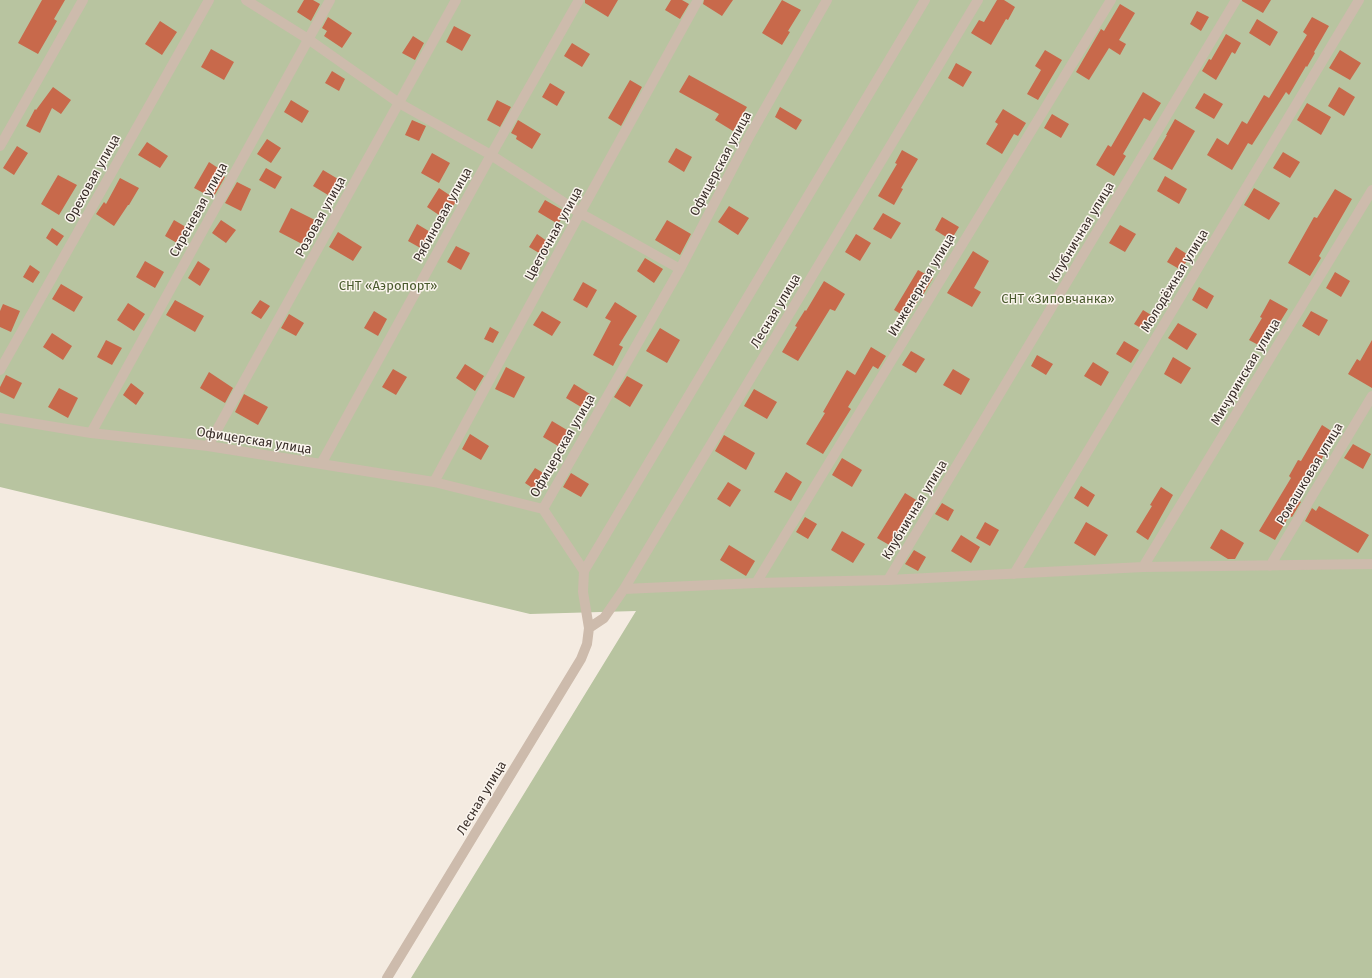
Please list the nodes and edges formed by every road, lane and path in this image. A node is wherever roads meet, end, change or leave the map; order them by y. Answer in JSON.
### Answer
{"nodes":[{"id":1,"x":83,"y":0,"type":"edge"},
{"id":2,"x":209,"y":0,"type":"edge"},
{"id":3,"x":246,"y":0,"type":"edge"},
{"id":4,"x":330,"y":0,"type":"edge"},
{"id":5,"x":456,"y":0,"type":"edge"},
{"id":6,"x":579,"y":0,"type":"edge"},
{"id":7,"x":698,"y":0,"type":"edge"},
{"id":8,"x":827,"y":0,"type":"edge"},
{"id":9,"x":925,"y":0,"type":"edge"},
{"id":10,"x":978,"y":0,"type":"edge"},
{"id":11,"x":1111,"y":0,"type":"edge"},
{"id":12,"x":1236,"y":0,"type":"edge"},
{"id":13,"x":1359,"y":0,"type":"edge"},
{"id":14,"x":308,"y":39,"type":"junction"},
{"id":15,"x":399,"y":103,"type":"junction"},
{"id":16,"x":0,"y":146,"type":"edge"},
{"id":17,"x":491,"y":155,"type":"junction"},
{"id":18,"x":1372,"y":190,"type":"edge"},
{"id":19,"x":580,"y":213,"type":"junction"},
{"id":20,"x":680,"y":269,"type":"junction"},
{"id":21,"x":0,"y":370,"type":"edge"},
{"id":22,"x":1372,"y":396,"type":"edge"},
{"id":23,"x":0,"y":418,"type":"edge"},
{"id":24,"x":91,"y":433,"type":"junction"},
{"id":25,"x":208,"y":446,"type":"junction"},
{"id":26,"x":321,"y":464,"type":"junction"},
{"id":27,"x":434,"y":482,"type":"junction"},
{"id":28,"x":543,"y":509,"type":"junction"},
{"id":29,"x":1372,"y":564,"type":"edge"},
{"id":30,"x":1270,"y":566,"type":"junction"},
{"id":31,"x":1143,"y":568,"type":"junction"},
{"id":32,"x":584,"y":571,"type":"junction"},
{"id":33,"x":1014,"y":574,"type":"junction"},
{"id":34,"x":888,"y":580,"type":"junction"},
{"id":35,"x":756,"y":583,"type":"junction"},
{"id":36,"x":624,"y":589,"type":"junction"},
{"id":37,"x":589,"y":628,"type":"junction"},
{"id":38,"x":387,"y":978,"type":"edge"}],
"edges":[{"from":1,"to":16,"type":"street"},
{"from":2,"to":21,"type":"street","name":"Ореховая улица"},
{"from":3,"to":14,"type":"street"},
{"from":4,"to":14,"type":"street","name":"Сиреневая улица"},
{"from":5,"to":15,"type":"street","name":"Розовая улица"},
{"from":6,"to":17,"type":"street","name":"Рябиновая улица"},
{"from":7,"to":19,"type":"street","name":"Цветочная улица"},
{"from":8,"to":20,"type":"street","name":"Офицерская улица"},
{"from":9,"to":32,"type":"street","name":"Лесная улица"},
{"from":10,"to":36,"type":"street","name":"Лесная улица"},
{"from":11,"to":35,"type":"street","name":"Инженерная улица"},
{"from":12,"to":34,"type":"street","name":"Клубничная улица"},
{"from":13,"to":33,"type":"street","name":"Молодёжная улица"},
{"from":14,"to":15,"type":"street"},
{"from":14,"to":24,"type":"street","name":"Сиреневая улица"},
{"from":15,"to":17,"type":"street"},
{"from":15,"to":25,"type":"street","name":"Розовая улица"},
{"from":17,"to":19,"type":"street"},
{"from":17,"to":26,"type":"street","name":"Рябиновая улица"},
{"from":18,"to":31,"type":"street","name":"Мичуринская улица"},
{"from":19,"to":20,"type":"street"},
{"from":19,"to":27,"type":"street","name":"Цветочная улица"},
{"from":20,"to":28,"type":"street","name":"Офицерская улица"},
{"from":22,"to":30,"type":"street","name":"Ромашковая улица"},
{"from":23,"to":24,"type":"street","name":"Офицерская улица"},
{"from":24,"to":25,"type":"street","name":"Офицерская улица"},
{"from":25,"to":26,"type":"street","name":"Офицерская улица"},
{"from":26,"to":27,"type":"street","name":"Офицерская улица"},
{"from":27,"to":28,"type":"street","name":"Офицерская улица"},
{"from":28,"to":32,"type":"street"},
{"from":29,"to":30,"type":"street"},
{"from":30,"to":31,"type":"street"},
{"from":31,"to":33,"type":"street"},
{"from":32,"to":37,"type":"street","name":"Лесная улица"},
{"from":33,"to":34,"type":"street"},
{"from":34,"to":35,"type":"street"},
{"from":35,"to":36,"type":"street"},
{"from":36,"to":37,"type":"street","name":"Лесная улица"},
{"from":37,"to":38,"type":"street","name":"Лесная улица"}]}
